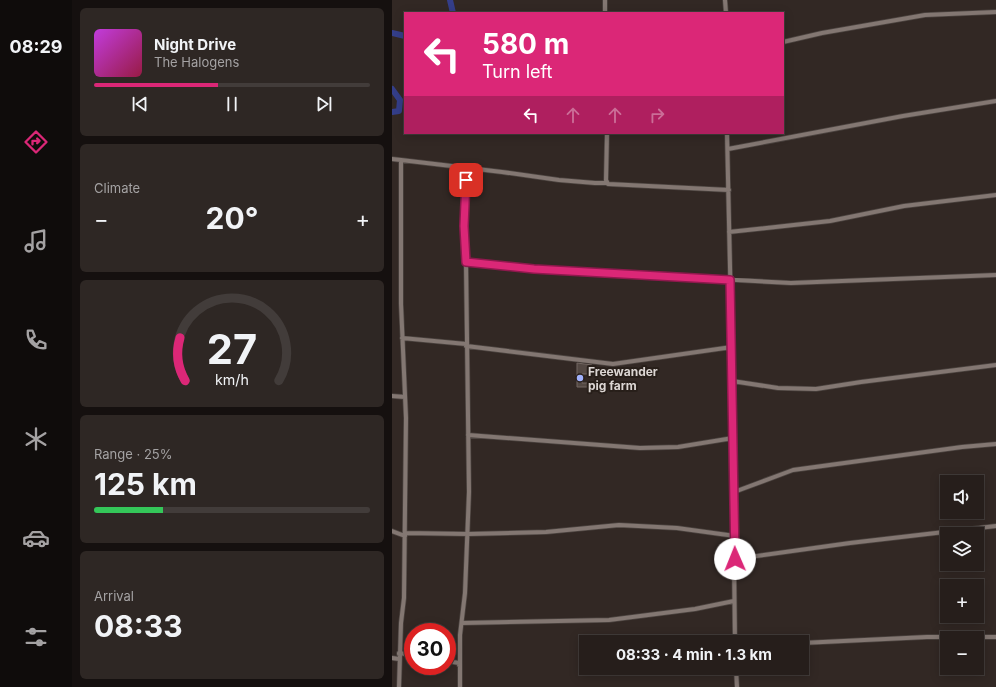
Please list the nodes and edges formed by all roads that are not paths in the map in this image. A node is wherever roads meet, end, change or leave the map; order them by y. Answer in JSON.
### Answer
{"nodes":[{"id":1,"x":605,"y":0,"type":"edge"},
{"id":2,"x":725,"y":0,"type":"edge"},
{"id":3,"x":605,"y":12,"type":"edge"},
{"id":4,"x":726,"y":12,"type":"edge"},
{"id":5,"x":996,"y":12,"type":"edge"},
{"id":6,"x":784,"y":42,"type":"edge"},
{"id":7,"x":996,"y":101,"type":"edge"},
{"id":8,"x":607,"y":134,"type":"edge"},
{"id":9,"x":727,"y":134,"type":"edge"},
{"id":10,"x":728,"y":149,"type":"junction"},
{"id":11,"x":392,"y":159,"type":"edge"},
{"id":12,"x":401,"y":160,"type":"junction"},
{"id":13,"x":466,"y":168,"type":"junction"},
{"id":14,"x":607,"y":183,"type":"junction"},
{"id":15,"x":729,"y":190,"type":"junction"},
{"id":16,"x":996,"y":195,"type":"edge"},
{"id":17,"x":729,"y":232,"type":"junction"},
{"id":18,"x":466,"y":262,"type":"junction"},
{"id":19,"x":996,"y":275,"type":"edge"},
{"id":20,"x":730,"y":280,"type":"junction"},
{"id":21,"x":402,"y":338,"type":"junction"},
{"id":22,"x":466,"y":345,"type":"junction"},
{"id":23,"x":732,"y":347,"type":"junction"},
{"id":24,"x":996,"y":365,"type":"edge"},
{"id":25,"x":732,"y":381,"type":"junction"},
{"id":26,"x":392,"y":396,"type":"edge"},
{"id":27,"x":405,"y":397,"type":"junction"},
{"id":28,"x":468,"y":435,"type":"junction"},
{"id":29,"x":733,"y":438,"type":"junction"},
{"id":30,"x":996,"y":444,"type":"edge"},
{"id":31,"x":734,"y":492,"type":"junction"},
{"id":32,"x":996,"y":526,"type":"edge"},
{"id":33,"x":392,"y":532,"type":"edge"},
{"id":34,"x":468,"y":534,"type":"junction"},
{"id":35,"x":405,"y":535,"type":"junction"},
{"id":36,"x":735,"y":536,"type":"junction"},
{"id":37,"x":735,"y":559,"type":"junction"},
{"id":38,"x":734,"y":601,"type":"junction"},
{"id":39,"x":462,"y":623,"type":"junction"},
{"id":40,"x":735,"y":635,"type":"edge"},
{"id":41,"x":996,"y":637,"type":"edge"},
{"id":42,"x":809,"y":642,"type":"edge"},
{"id":43,"x":399,"y":653,"type":"junction"},
{"id":44,"x":404,"y":654,"type":"edge"},
{"id":45,"x":392,"y":658,"type":"edge"},
{"id":46,"x":399,"y":659,"type":"junction"},
{"id":47,"x":456,"y":662,"type":"edge"},
{"id":48,"x":459,"y":663,"type":"junction"},
{"id":49,"x":736,"y":675,"type":"edge"},
{"id":50,"x":399,"y":687,"type":"edge"},
{"id":51,"x":460,"y":687,"type":"edge"},
{"id":52,"x":737,"y":687,"type":"edge"}],
"edges":[{"from":1,"to":3,"type":"street"},
{"from":2,"to":4,"type":"street"},
{"from":5,"to":6,"type":"street"},
{"from":7,"to":10,"type":"street"},
{"from":8,"to":14,"type":"street"},
{"from":9,"to":10,"type":"street"},
{"from":10,"to":15,"type":"street"},
{"from":11,"to":12,"type":"street"},
{"from":12,"to":13,"type":"street"},
{"from":12,"to":21,"type":"street"},
{"from":13,"to":14,"type":"street"},
{"from":13,"to":18,"type":"street"},
{"from":14,"to":15,"type":"street"},
{"from":15,"to":17,"type":"street"},
{"from":16,"to":17,"type":"street"},
{"from":17,"to":20,"type":"street"},
{"from":18,"to":20,"type":"street"},
{"from":18,"to":22,"type":"street"},
{"from":19,"to":20,"type":"street"},
{"from":20,"to":23,"type":"street"},
{"from":21,"to":22,"type":"street"},
{"from":21,"to":27,"type":"street"},
{"from":22,"to":23,"type":"street"},
{"from":22,"to":28,"type":"street"},
{"from":23,"to":25,"type":"street"},
{"from":24,"to":25,"type":"street"},
{"from":25,"to":29,"type":"street"},
{"from":26,"to":27,"type":"street"},
{"from":27,"to":35,"type":"street"},
{"from":28,"to":29,"type":"street"},
{"from":28,"to":34,"type":"street"},
{"from":29,"to":31,"type":"street"},
{"from":30,"to":31,"type":"street"},
{"from":31,"to":36,"type":"street"},
{"from":32,"to":37,"type":"street"},
{"from":33,"to":35,"type":"street"},
{"from":34,"to":35,"type":"street"},
{"from":34,"to":36,"type":"street"},
{"from":34,"to":39,"type":"street"},
{"from":35,"to":43,"type":"street"},
{"from":36,"to":37,"type":"street"},
{"from":37,"to":38,"type":"street"},
{"from":38,"to":39,"type":"street"},
{"from":38,"to":40,"type":"street"},
{"from":39,"to":48,"type":"street"},
{"from":41,"to":42,"type":"street"},
{"from":43,"to":44,"type":"street"},
{"from":43,"to":46,"type":"street"},
{"from":43,"to":50,"type":"street"},
{"from":45,"to":46,"type":"street"},
{"from":46,"to":50,"type":"street"},
{"from":47,"to":48,"type":"street"},
{"from":48,"to":51,"type":"street"},
{"from":49,"to":52,"type":"street"}]}
